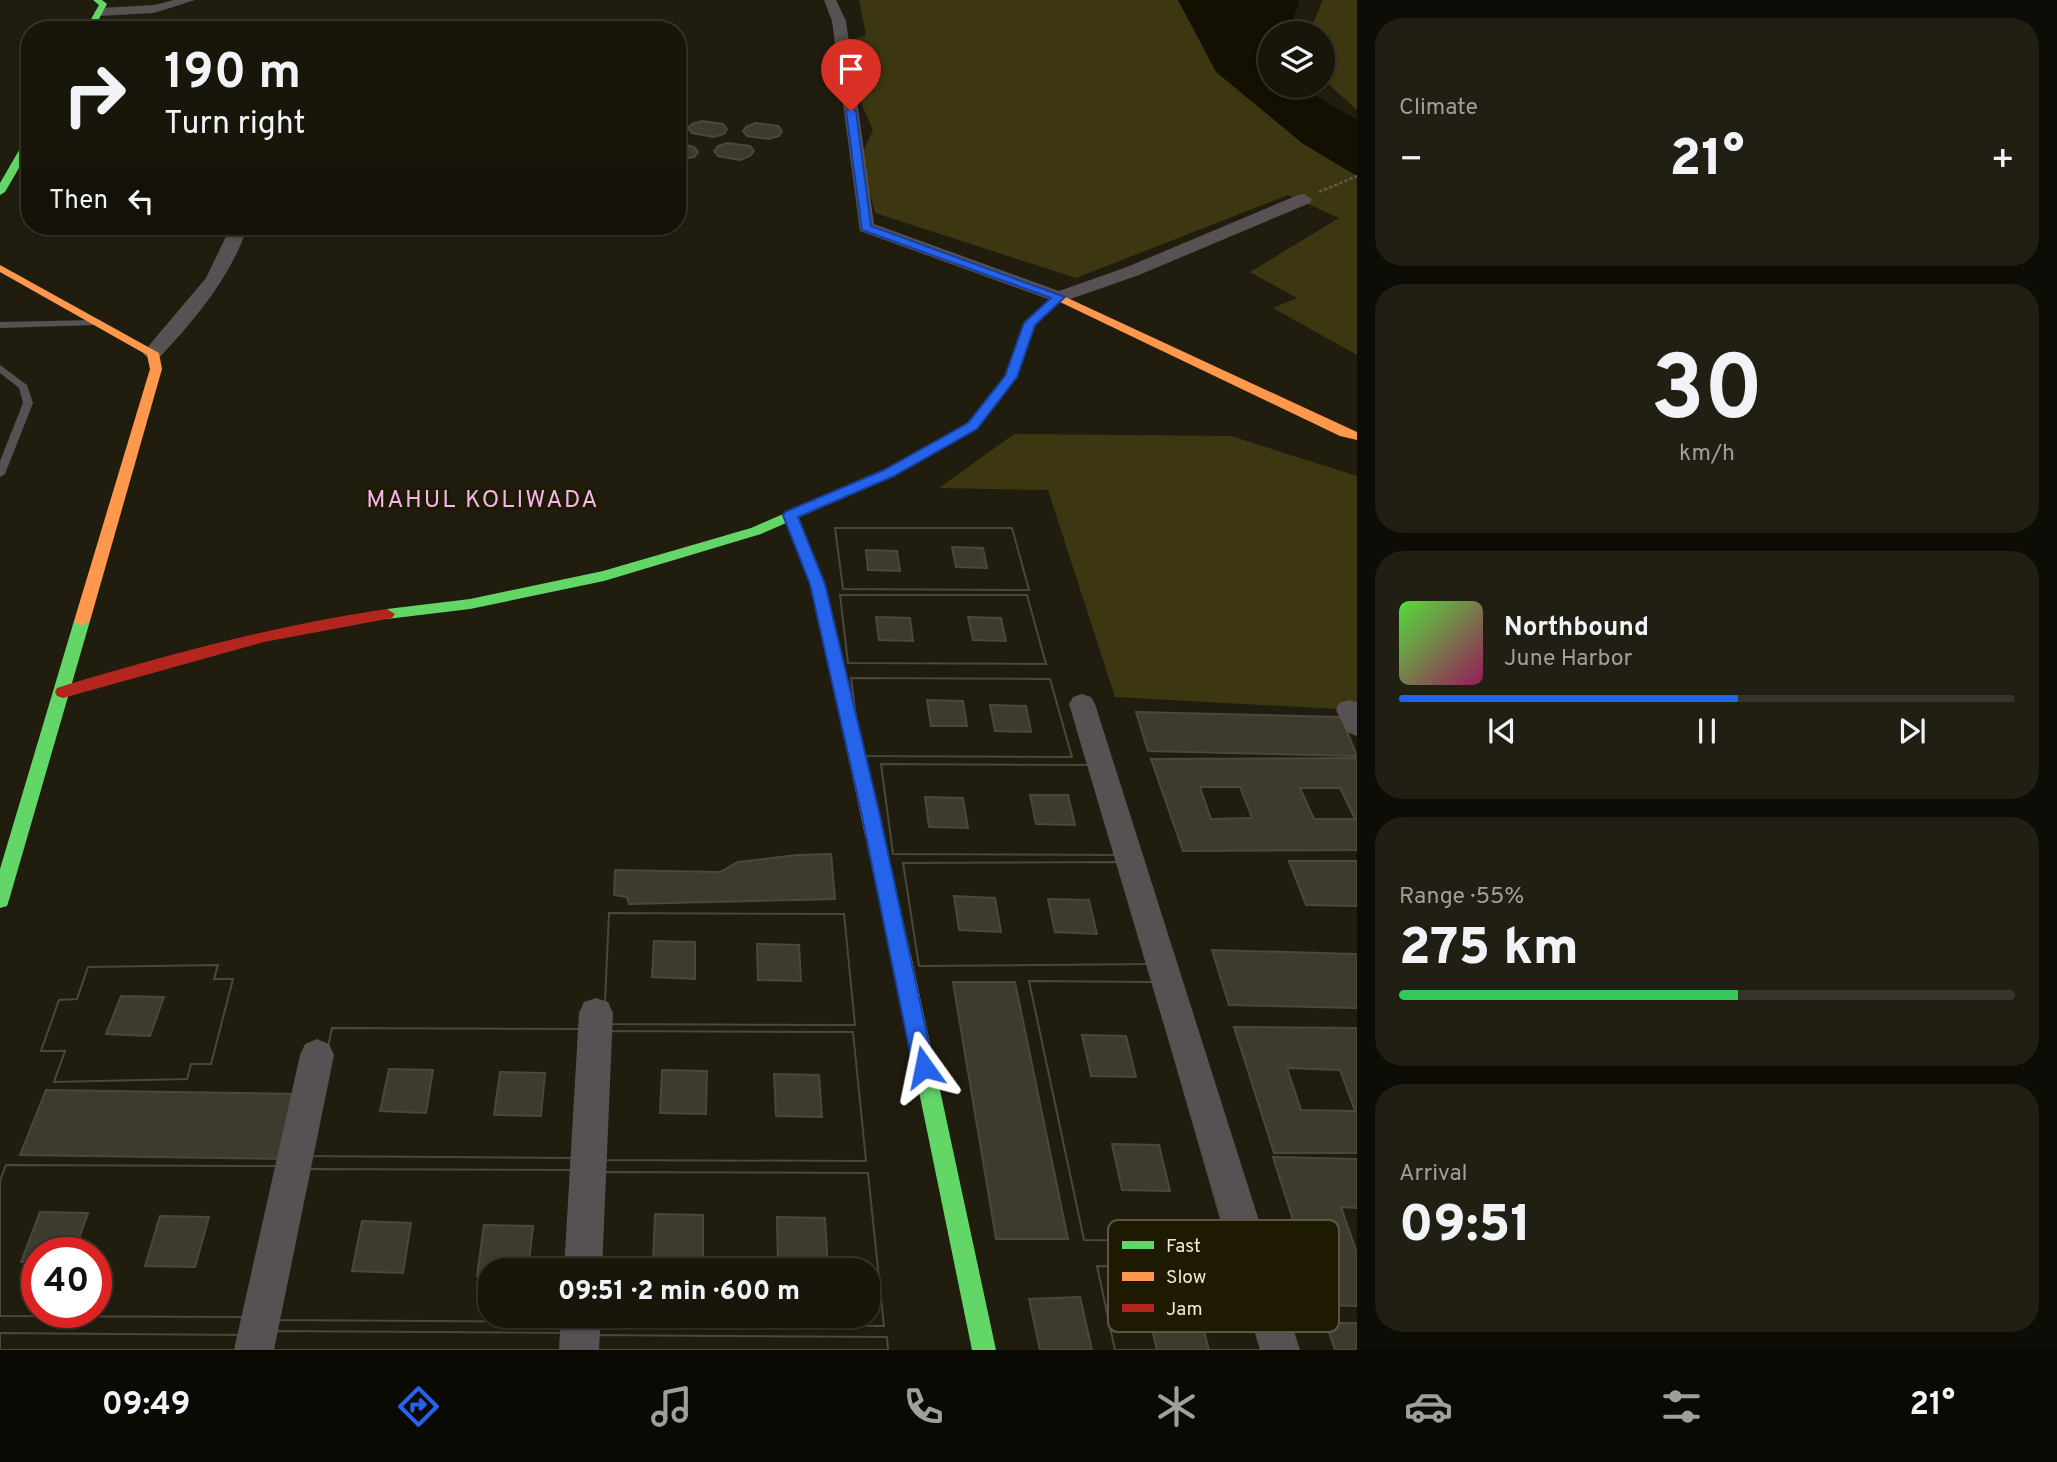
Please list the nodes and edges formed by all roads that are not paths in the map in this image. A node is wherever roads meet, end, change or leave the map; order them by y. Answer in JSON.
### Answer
{"nodes":[{"id":1,"x":189,"y":0,"type":"edge"},
{"id":2,"x":830,"y":0,"type":"edge"},
{"id":3,"x":98,"y":6,"type":"edge"},
{"id":4,"x":126,"y":21,"type":"edge"},
{"id":5,"x":21,"y":160,"type":"edge"},
{"id":6,"x":0,"y":191,"type":"edge"},
{"id":7,"x":1304,"y":199,"type":"road end"},
{"id":8,"x":236,"y":235,"type":"edge"},
{"id":9,"x":0,"y":268,"type":"edge"},
{"id":10,"x":1059,"y":297,"type":"junction"},
{"id":11,"x":95,"y":323,"type":"junction"},
{"id":12,"x":0,"y":325,"type":"edge"},
{"id":13,"x":153,"y":353,"type":"junction"},
{"id":14,"x":0,"y":368,"type":"edge"},
{"id":15,"x":1357,"y":436,"type":"edge"},
{"id":16,"x":14,"y":442,"type":"junction"},
{"id":17,"x":0,"y":443,"type":"edge"},
{"id":18,"x":0,"y":474,"type":"edge"},
{"id":19,"x":790,"y":515,"type":"junction"},
{"id":20,"x":62,"y":692,"type":"junction"},
{"id":21,"x":1082,"y":704,"type":"dead end"},
{"id":22,"x":0,"y":900,"type":"edge"},
{"id":23,"x":596,"y":1013,"type":"dead end"},
{"id":24,"x":317,"y":1055,"type":"dead end"},
{"id":25,"x":1240,"y":1220,"type":"edge"},
{"id":26,"x":584,"y":1258,"type":"edge"},
{"id":27,"x":580,"y":1328,"type":"edge"},
{"id":28,"x":1274,"y":1332,"type":"edge"},
{"id":29,"x":254,"y":1350,"type":"edge"},
{"id":30,"x":579,"y":1350,"type":"edge"},
{"id":31,"x":984,"y":1350,"type":"edge"},
{"id":32,"x":1280,"y":1350,"type":"edge"}],
"edges":[{"from":1,"to":3,"type":"street"},
{"from":2,"to":10,"type":"street"},
{"from":3,"to":4,"type":"street"},
{"from":5,"to":6,"type":"street"},
{"from":7,"to":10,"type":"street"},
{"from":8,"to":13,"type":"street"},
{"from":9,"to":11,"type":"street"},
{"from":10,"to":15,"type":"street"},
{"from":10,"to":19,"type":"street"},
{"from":11,"to":12,"type":"lane"},
{"from":11,"to":13,"type":"street"},
{"from":13,"to":20,"type":"street"},
{"from":14,"to":16,"type":"lane"},
{"from":16,"to":17,"type":"lane"},
{"from":16,"to":18,"type":"lane"},
{"from":19,"to":20,"type":"street"},
{"from":19,"to":31,"type":"street"},
{"from":20,"to":22,"type":"street"},
{"from":21,"to":25,"type":"street"},
{"from":23,"to":26,"type":"street"},
{"from":24,"to":29,"type":"street"},
{"from":27,"to":30,"type":"street"},
{"from":28,"to":32,"type":"street"}]}
